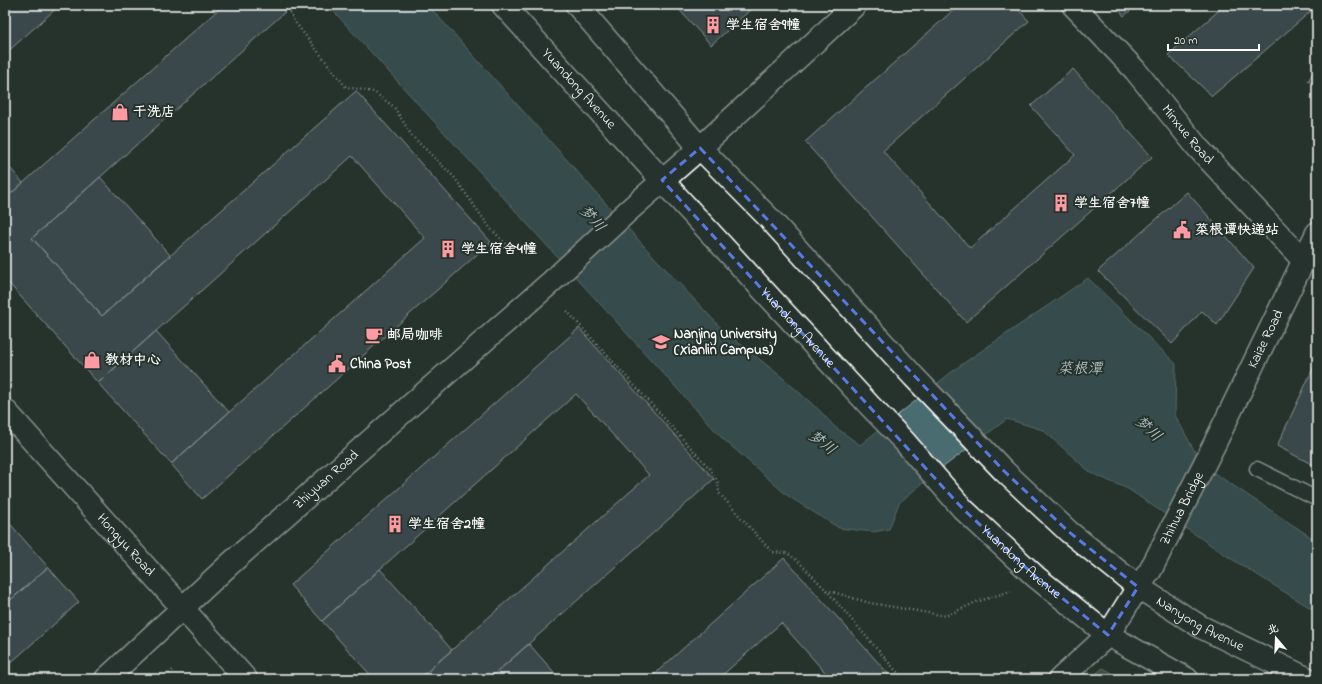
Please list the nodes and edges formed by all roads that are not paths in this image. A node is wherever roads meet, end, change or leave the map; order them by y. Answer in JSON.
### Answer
{"nodes":[{"id":1,"x":503,"y":5,"type":"edge"},
{"id":2,"x":577,"y":5,"type":"edge"},
{"id":3,"x":855,"y":5,"type":"edge"},
{"id":4,"x":1073,"y":5,"type":"edge"},
{"id":5,"x":700,"y":148,"type":"junction"},
{"id":6,"x":662,"y":180,"type":"junction"},
{"id":7,"x":1317,"y":233,"type":"edge"},
{"id":8,"x":1304,"y":261,"type":"junction"},
{"id":9,"x":5,"y":410,"type":"edge"},
{"id":10,"x":1214,"y":445,"type":"joint"},
{"id":11,"x":1257,"y":469,"type":"dead end"},
{"id":12,"x":1317,"y":499,"type":"edge"},
{"id":13,"x":1144,"y":579,"type":"junction"},
{"id":14,"x":183,"y":610,"type":"junction"},
{"id":15,"x":1108,"y":635,"type":"junction"},
{"id":16,"x":106,"y":679,"type":"edge"},
{"id":17,"x":246,"y":679,"type":"edge"},
{"id":18,"x":1060,"y":679,"type":"edge"},
{"id":19,"x":1187,"y":679,"type":"edge"},
{"id":20,"x":1308,"y":679,"type":"edge"}],
"edges":[{"from":1,"to":6,"type":"street","name":"Yuandong Avenue"},
{"from":2,"to":5,"type":"street"},
{"from":3,"to":5,"type":"street","name":"Zhiyuan Road"},
{"from":4,"to":8,"type":"street","name":"Minxue Road"},
{"from":5,"to":6,"type":"street","name":"Zhiyuan Road"},
{"from":5,"to":13,"type":"street"},
{"from":6,"to":14,"type":"street","name":"Zhiyuan Road"},
{"from":6,"to":15,"type":"street","name":"Yuandong Avenue"},
{"from":7,"to":8,"type":"street","name":"Kaize Road"},
{"from":8,"to":10,"type":"street","name":"Kaize Road"},
{"from":9,"to":14,"type":"street","name":"Hongyu Road"},
{"from":10,"to":13,"type":"street","name":"Zhihua Bridge"},
{"from":11,"to":12,"type":"lane"},
{"from":13,"to":15,"type":"street","name":"Zhihua Bridge"},
{"from":13,"to":20,"type":"street","name":"Nanyong Avenue"},
{"from":14,"to":16,"type":"street","name":"Zhiyuan Road"},
{"from":14,"to":17,"type":"street","name":"Hongyu Road"},
{"from":15,"to":18,"type":"street","name":"Zhihua Bridge"},
{"from":15,"to":19,"type":"street"}]}
